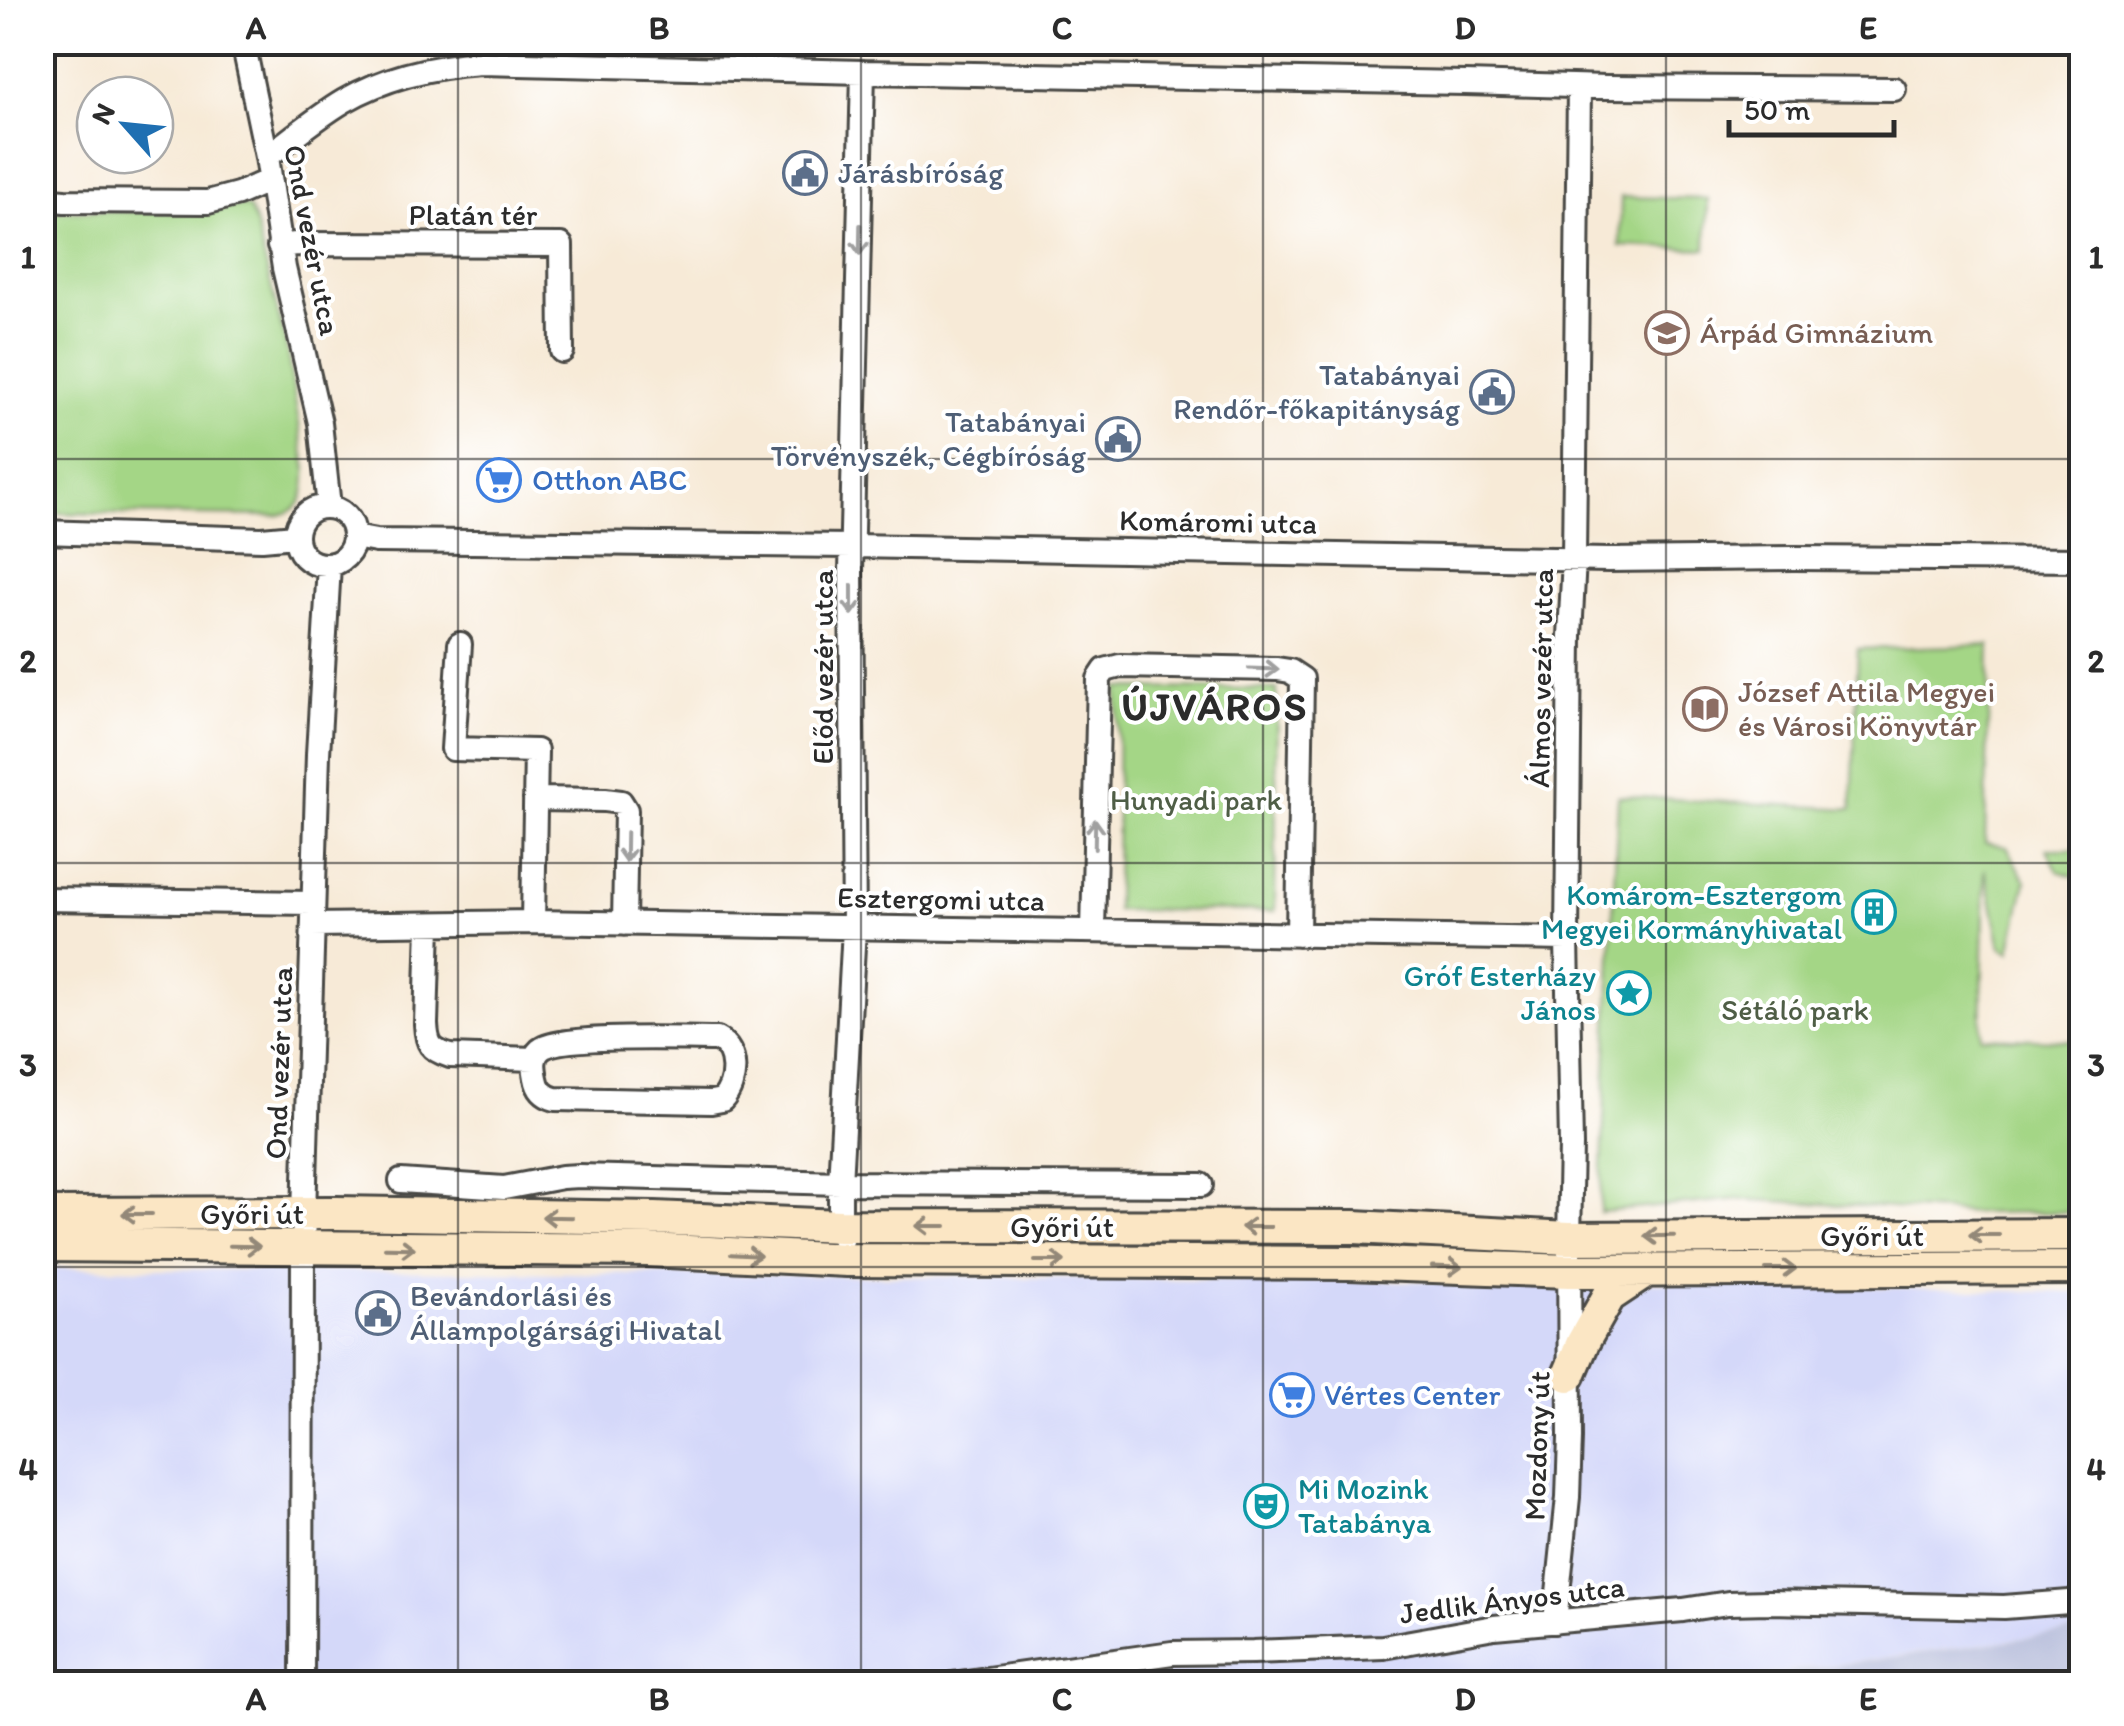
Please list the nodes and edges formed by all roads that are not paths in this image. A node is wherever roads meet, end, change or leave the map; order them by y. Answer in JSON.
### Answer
{"nodes":[{"id":1,"x":243,"y":42,"type":"edge"},
{"id":2,"x":864,"y":72,"type":"junction"},
{"id":3,"x":1579,"y":86,"type":"junction"},
{"id":4,"x":1894,"y":90,"type":"dead end"},
{"id":5,"x":268,"y":169,"type":"junction"},
{"id":6,"x":42,"y":199,"type":"edge"},
{"id":7,"x":279,"y":246,"type":"junction"},
{"id":8,"x":562,"y":351,"type":"dead end"},
{"id":9,"x":329,"y":508,"type":"junction"},
{"id":10,"x":42,"y":532,"type":"edge"},
{"id":11,"x":295,"y":536,"type":"junction"},
{"id":12,"x":354,"y":537,"type":"junction"},
{"id":13,"x":854,"y":546,"type":"junction"},
{"id":14,"x":1574,"y":559,"type":"junction"},
{"id":15,"x":2082,"y":560,"type":"edge"},
{"id":16,"x":329,"y":566,"type":"junction"},
{"id":17,"x":460,"y":644,"type":"dead end"},
{"id":18,"x":535,"y":798,"type":"junction"},
{"id":19,"x":42,"y":898,"type":"edge"},
{"id":20,"x":312,"y":914,"type":"junction"},
{"id":21,"x":534,"y":922,"type":"junction"},
{"id":22,"x":429,"y":924,"type":"junction"},
{"id":23,"x":624,"y":924,"type":"junction"},
{"id":24,"x":854,"y":928,"type":"junction"},
{"id":25,"x":1093,"y":932,"type":"junction"},
{"id":26,"x":1298,"y":935,"type":"junction"},
{"id":27,"x":1568,"y":939,"type":"junction"},
{"id":28,"x":534,"y":1059,"type":"junction"},
{"id":29,"x":401,"y":1181,"type":"dead end"},
{"id":30,"x":840,"y":1184,"type":"junction"},
{"id":31,"x":1201,"y":1185,"type":"dead end"},
{"id":32,"x":42,"y":1214,"type":"edge"},
{"id":33,"x":304,"y":1214,"type":"junction"},
{"id":34,"x":840,"y":1226,"type":"junction"},
{"id":35,"x":2082,"y":1235,"type":"edge"},
{"id":36,"x":1569,"y":1238,"type":"junction"},
{"id":37,"x":42,"y":1245,"type":"edge"},
{"id":38,"x":303,"y":1247,"type":"junction"},
{"id":39,"x":848,"y":1260,"type":"junction"},
{"id":40,"x":2082,"y":1268,"type":"edge"},
{"id":41,"x":1648,"y":1270,"type":"junction"},
{"id":42,"x":1570,"y":1271,"type":"junction"},
{"id":43,"x":1569,"y":1375,"type":"junction"},
{"id":44,"x":2082,"y":1601,"type":"edge"},
{"id":45,"x":1556,"y":1622,"type":"junction"},
{"id":46,"x":302,"y":1684,"type":"edge"},
{"id":47,"x":952,"y":1684,"type":"edge"}],
"edges":[{"from":1,"to":5,"type":"street","name":"Ond vezér utca"},
{"from":2,"to":3,"type":"street"},
{"from":2,"to":5,"type":"street"},
{"from":2,"to":13,"type":"street","name":"Előd vezér utca","one_way":true},
{"from":3,"to":4,"type":"street"},
{"from":3,"to":14,"type":"street","name":"Álmos vezér utca"},
{"from":5,"to":6,"type":"street"},
{"from":5,"to":7,"type":"street","name":"Ond vezér utca"},
{"from":7,"to":8,"type":"street","name":"Platán tér"},
{"from":7,"to":9,"type":"street","name":"Ond vezér utca"},
{"from":9,"to":11,"type":"street"},
{"from":9,"to":12,"type":"street"},
{"from":10,"to":11,"type":"street"},
{"from":11,"to":16,"type":"street"},
{"from":12,"to":13,"type":"street","name":"Komáromi utca"},
{"from":12,"to":16,"type":"street"},
{"from":13,"to":14,"type":"street","name":"Komáromi utca"},
{"from":13,"to":24,"type":"street","name":"Előd vezér utca","one_way":true},
{"from":14,"to":15,"type":"street","name":"Komáromi utca"},
{"from":14,"to":27,"type":"street","name":"Álmos vezér utca"},
{"from":16,"to":20,"type":"street","name":"Ond vezér utca"},
{"from":17,"to":18,"type":"street"},
{"from":18,"to":21,"type":"street"},
{"from":18,"to":23,"type":"street","one_way":true},
{"from":19,"to":20,"type":"street","name":"Esztergomi utca"},
{"from":20,"to":22,"type":"street","name":"Esztergomi utca"},
{"from":20,"to":33,"type":"street","name":"Ond vezér utca"},
{"from":21,"to":22,"type":"street","name":"Esztergomi utca"},
{"from":21,"to":23,"type":"street","name":"Esztergomi utca"},
{"from":22,"to":28,"type":"street"},
{"from":23,"to":24,"type":"street","name":"Esztergomi utca"},
{"from":24,"to":25,"type":"street","name":"Esztergomi utca"},
{"from":24,"to":30,"type":"street","name":"Előd vezér utca"},
{"from":25,"to":26,"type":"street","name":"Esztergomi utca"},
{"from":25,"to":26,"type":"street","one_way":true},
{"from":26,"to":27,"type":"street","name":"Esztergomi utca"},
{"from":27,"to":36,"type":"street","name":"Álmos vezér utca"},
{"from":28,"to":28,"type":"street"},
{"from":29,"to":30,"type":"street","name":"Győri út"},
{"from":30,"to":31,"type":"street","name":"Győri út"},
{"from":30,"to":34,"type":"street","name":"Előd vezér utca"},
{"from":33,"to":32,"type":"main road","name":"Győri út","one_way":true},
{"from":34,"to":33,"type":"main road","name":"Győri út","one_way":true},
{"from":33,"to":38,"type":"street","name":"Ond vezér utca"},
{"from":36,"to":34,"type":"main road","name":"Győri út","one_way":true},
{"from":34,"to":39,"type":"street","name":"Előd vezér utca"},
{"from":35,"to":36,"type":"main road","name":"Győri út","one_way":true},
{"from":36,"to":42,"type":"street","name":"Álmos vezér utca"},
{"from":37,"to":38,"type":"main road","name":"Győri út","one_way":true},
{"from":38,"to":39,"type":"main road","name":"Győri út","one_way":true},
{"from":38,"to":46,"type":"street","name":"Ond vezér utca"},
{"from":39,"to":42,"type":"main road","name":"Győri út","one_way":true},
{"from":41,"to":40,"type":"main road","name":"Győri út","one_way":true},
{"from":41,"to":42,"type":"main road","name":"Győri út"},
{"from":41,"to":43,"type":"main road"},
{"from":42,"to":43,"type":"street","name":"Mozdony út"},
{"from":43,"to":45,"type":"street","name":"Mozdony út"},
{"from":44,"to":45,"type":"street","name":"Jedlik Ányos utca"},
{"from":45,"to":47,"type":"street","name":"Jedlik Ányos utca"}]}
